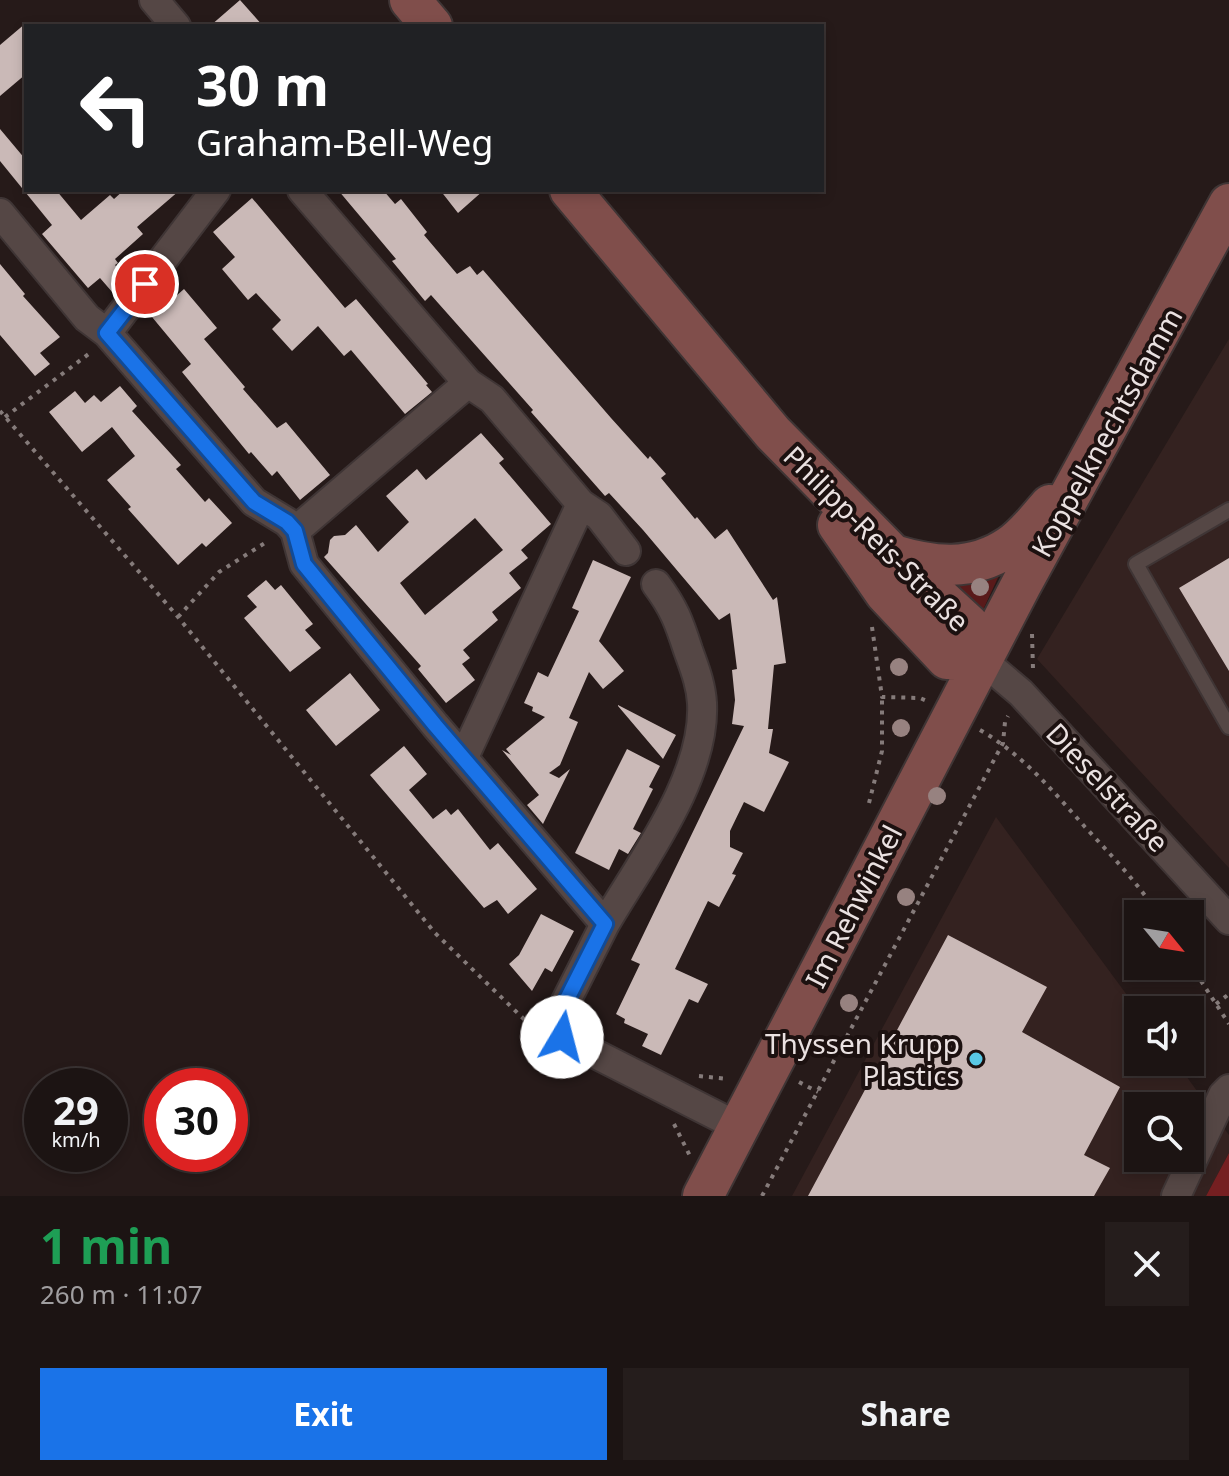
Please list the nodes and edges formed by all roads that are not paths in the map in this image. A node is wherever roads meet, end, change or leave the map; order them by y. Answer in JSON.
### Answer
{"nodes":[{"id":1,"x":154,"y":0,"type":"edge"},
{"id":2,"x":410,"y":0,"type":"edge"},
{"id":3,"x":174,"y":24,"type":"edge"},
{"id":4,"x":430,"y":24,"type":"edge"},
{"id":5,"x":214,"y":192,"type":"edge"},
{"id":6,"x":304,"y":192,"type":"edge"},
{"id":7,"x":572,"y":192,"type":"edge"},
{"id":8,"x":1229,"y":204,"type":"edge"},
{"id":9,"x":0,"y":213,"type":"edge"},
{"id":10,"x":107,"y":333,"type":"junction"},
{"id":11,"x":468,"y":383,"type":"junction"},
{"id":12,"x":773,"y":433,"type":"junction"},
{"id":13,"x":1089,"y":464,"type":"junction"},
{"id":14,"x":581,"y":504,"type":"junction"},
{"id":15,"x":1229,"y":510,"type":"edge"},
{"id":16,"x":291,"y":527,"type":"junction"},
{"id":17,"x":626,"y":551,"type":"dead end"},
{"id":18,"x":893,"y":555,"type":"junction"},
{"id":19,"x":656,"y":584,"type":"dead end"},
{"id":20,"x":982,"y":660,"type":"junction"},
{"id":21,"x":1229,"y":727,"type":"edge"},
{"id":22,"x":464,"y":757,"type":"junction"},
{"id":23,"x":1229,"y":920,"type":"edge"},
{"id":24,"x":605,"y":924,"type":"junction"},
{"id":25,"x":1229,"y":1089,"type":"edge"},
{"id":26,"x":1229,"y":1119,"type":"edge"},
{"id":27,"x":739,"y":1127,"type":"junction"},
{"id":28,"x":1204,"y":1139,"type":"joint"},
{"id":29,"x":1188,"y":1172,"type":"edge"},
{"id":30,"x":703,"y":1196,"type":"edge"},
{"id":31,"x":1176,"y":1196,"type":"edge"}],
"edges":[{"from":1,"to":3,"type":"street"},
{"from":2,"to":4,"type":"street"},
{"from":5,"to":10,"type":"street"},
{"from":6,"to":11,"type":"street"},
{"from":7,"to":12,"type":"street","name":"Philipp-Reis-Straße"},
{"from":8,"to":13,"type":"street","name":"Koppelknechtsdamm"},
{"from":9,"to":10,"type":"street"},
{"from":10,"to":16,"type":"street"},
{"from":11,"to":14,"type":"street"},
{"from":11,"to":16,"type":"street"},
{"from":12,"to":18,"type":"street","name":"Philipp-Reis-Straße"},
{"from":12,"to":20,"type":"street","name":"Philipp-Reis-Straße"},
{"from":13,"to":18,"type":"street"},
{"from":13,"to":20,"type":"street","name":"Koppelknechtsdamm"},
{"from":14,"to":17,"type":"street"},
{"from":14,"to":22,"type":"street"},
{"from":15,"to":21,"type":"lane"},
{"from":16,"to":22,"type":"street"},
{"from":18,"to":20,"type":"street","name":"Philipp-Reis-Straße"},
{"from":19,"to":24,"type":"street"},
{"from":20,"to":23,"type":"street","name":"Dieselstraße"},
{"from":20,"to":27,"type":"street","name":"Im Rehwinkel"},
{"from":22,"to":24,"type":"street"},
{"from":24,"to":27,"type":"street"},
{"from":25,"to":28,"type":"street"},
{"from":26,"to":28,"type":"street"},
{"from":27,"to":30,"type":"street","name":"Im Rehwinkel"},
{"from":29,"to":31,"type":"street"}]}
